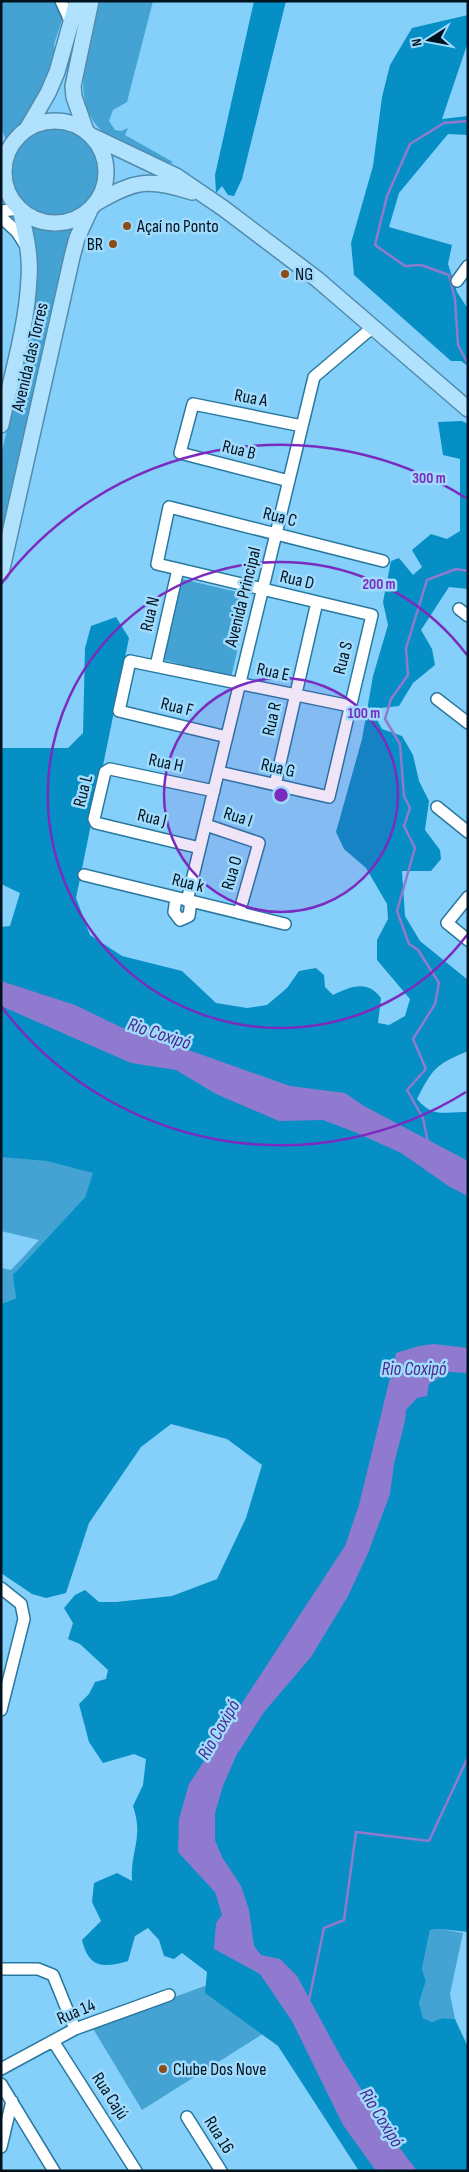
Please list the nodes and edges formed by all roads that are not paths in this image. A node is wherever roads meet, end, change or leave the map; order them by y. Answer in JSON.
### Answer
{"nodes":[{"id":1,"x":61,"y":1,"type":"edge"},
{"id":2,"x":77,"y":1,"type":"edge"},
{"id":3,"x":91,"y":1,"type":"edge"},
{"id":4,"x":72,"y":25,"type":"junction"},
{"id":5,"x":27,"y":129,"type":"junction"},
{"id":6,"x":89,"y":133,"type":"junction"},
{"id":7,"x":15,"y":140,"type":"junction"},
{"id":8,"x":1,"y":156,"type":"edge"},
{"id":9,"x":205,"y":197,"type":"junction"},
{"id":10,"x":93,"y":206,"type":"junction"},
{"id":11,"x":20,"y":209,"type":"junction"},
{"id":12,"x":1,"y":211,"type":"edge"},
{"id":13,"x":1,"y":217,"type":"edge"},
{"id":14,"x":28,"y":250,"type":"junction"},
{"id":15,"x":468,"y":266,"type":"edge"},
{"id":16,"x":457,"y":281,"type":"dead end"},
{"id":17,"x":373,"y":327,"type":"junction"},
{"id":18,"x":463,"y":406,"type":"edge"},
{"id":19,"x":1,"y":425,"type":"edge"},
{"id":20,"x":302,"y":426,"type":"junction"},
{"id":21,"x":180,"y":453,"type":"joint"},
{"id":22,"x":289,"y":481,"type":"junction"},
{"id":23,"x":276,"y":535,"type":"junction"},
{"id":24,"x":383,"y":562,"type":"dead end"},
{"id":25,"x":157,"y":564,"type":"joint"},
{"id":26,"x":178,"y":570,"type":"junction"},
{"id":27,"x":1,"y":573,"type":"edge"},
{"id":28,"x":263,"y":590,"type":"junction"},
{"id":29,"x":316,"y":602,"type":"junction"},
{"id":30,"x":372,"y":615,"type":"joint"},
{"id":31,"x":156,"y":666,"type":"junction"},
{"id":32,"x":240,"y":683,"type":"junction"},
{"id":33,"x":295,"y":695,"type":"junction"},
{"id":34,"x":437,"y":699,"type":"dead end"},
{"id":35,"x":350,"y":706,"type":"junction"},
{"id":36,"x":119,"y":711,"type":"joint"},
{"id":37,"x":468,"y":723,"type":"edge"},
{"id":38,"x":227,"y":737,"type":"junction"},
{"id":39,"x":110,"y":769,"type":"joint"},
{"id":40,"x":218,"y":772,"type":"junction"},
{"id":41,"x":275,"y":785,"type":"junction"},
{"id":42,"x":214,"y":791,"type":"junction"},
{"id":43,"x":329,"y":797,"type":"joint"},
{"id":44,"x":437,"y":807,"type":"dead end"},
{"id":45,"x":96,"y":823,"type":"joint"},
{"id":46,"x":206,"y":825,"type":"junction"},
{"id":47,"x":468,"y":832,"type":"edge"},
{"id":48,"x":259,"y":843,"type":"joint"},
{"id":49,"x":200,"y":848,"type":"junction"},
{"id":50,"x":84,"y":875,"type":"dead end"},
{"id":51,"x":468,"y":897,"type":"edge"},
{"id":52,"x":176,"y":898,"type":"junction"},
{"id":53,"x":189,"y":901,"type":"junction"},
{"id":54,"x":239,"y":913,"type":"junction"},
{"id":55,"x":285,"y":924,"type":"dead end"},
{"id":56,"x":468,"y":940,"type":"edge"},
{"id":57,"x":1,"y":1588,"type":"edge"},
{"id":58,"x":1,"y":1710,"type":"edge"},
{"id":59,"x":1,"y":1969,"type":"edge"},
{"id":60,"x":169,"y":1994,"type":"dead end"},
{"id":61,"x":75,"y":2030,"type":"junction"},
{"id":62,"x":53,"y":2041,"type":"junction"},
{"id":63,"x":1,"y":2069,"type":"edge"},
{"id":64,"x":1,"y":2084,"type":"edge"},
{"id":65,"x":12,"y":2101,"type":"junction"},
{"id":66,"x":187,"y":2117,"type":"dead end"},
{"id":67,"x":1,"y":2147,"type":"edge"},
{"id":68,"x":54,"y":2171,"type":"edge"},
{"id":69,"x":136,"y":2171,"type":"edge"},
{"id":70,"x":221,"y":2171,"type":"edge"}],
"edges":[{"from":1,"to":4,"type":"street"},
{"from":2,"to":4,"type":"main road"},
{"from":3,"to":6,"type":"main road"},
{"from":4,"to":5,"type":"main road"},
{"from":5,"to":6,"type":"main road"},
{"from":5,"to":7,"type":"main road"},
{"from":6,"to":9,"type":"main road"},
{"from":6,"to":10,"type":"main road"},
{"from":7,"to":8,"type":"street"},
{"from":7,"to":11,"type":"main road"},
{"from":9,"to":10,"type":"main road"},
{"from":9,"to":17,"type":"main road"},
{"from":10,"to":11,"type":"main road"},
{"from":10,"to":27,"type":"main road","name":"Avenida das Torres"},
{"from":11,"to":12,"type":"street"},
{"from":11,"to":14,"type":"main road","name":"Avenida das Torres"},
{"from":13,"to":14,"type":"street"},
{"from":14,"to":19,"type":"main road","name":"Avenida das Torres"},
{"from":15,"to":16,"type":"street"},
{"from":17,"to":18,"type":"main road"},
{"from":17,"to":20,"type":"street","name":"Avenida Principal"},
{"from":20,"to":21,"type":"street","name":"Rua A"},
{"from":20,"to":22,"type":"street","name":"Avenida Principal"},
{"from":21,"to":22,"type":"street","name":"Rua B"},
{"from":22,"to":23,"type":"street","name":"Avenida Principal"},
{"from":23,"to":24,"type":"street","name":"Rua C"},
{"from":23,"to":25,"type":"street","name":"Rua C"},
{"from":23,"to":28,"type":"street","name":"Avenida Principal"},
{"from":25,"to":26,"type":"street","name":"Rua D"},
{"from":26,"to":28,"type":"street","name":"Rua D"},
{"from":26,"to":31,"type":"street","name":"Rua N"},
{"from":28,"to":29,"type":"street","name":"Rua D"},
{"from":28,"to":32,"type":"street","name":"Avenida Principal"},
{"from":29,"to":30,"type":"street","name":"Rua D"},
{"from":29,"to":33,"type":"street","name":"Rua R"},
{"from":30,"to":35,"type":"street","name":"Rua S"},
{"from":31,"to":32,"type":"street","name":"Rua E"},
{"from":31,"to":36,"type":"street","name":"Rua E"},
{"from":32,"to":33,"type":"street","name":"Rua E"},
{"from":32,"to":38,"type":"street","name":"Avenida Principal"},
{"from":33,"to":35,"type":"street","name":"Rua E"},
{"from":33,"to":41,"type":"street","name":"Rua R"},
{"from":34,"to":37,"type":"street"},
{"from":35,"to":43,"type":"street","name":"Rua S"},
{"from":36,"to":38,"type":"street","name":"Rua F"},
{"from":38,"to":40,"type":"street","name":"Avenida Principal"},
{"from":39,"to":42,"type":"street","name":"Rua H"},
{"from":39,"to":45,"type":"street","name":"Rua L"},
{"from":40,"to":41,"type":"street","name":"Rua G"},
{"from":40,"to":42,"type":"street","name":"Avenida Principal"},
{"from":41,"to":43,"type":"street","name":"Rua G"},
{"from":42,"to":46,"type":"street","name":"Avenida Principal"},
{"from":44,"to":47,"type":"street"},
{"from":45,"to":49,"type":"street","name":"Rua J"},
{"from":46,"to":48,"type":"street","name":"Rua I"},
{"from":46,"to":49,"type":"street","name":"Avenida Principal"},
{"from":48,"to":54,"type":"street","name":"Rua O"},
{"from":49,"to":53,"type":"street","name":"Avenida Principal"},
{"from":50,"to":52,"type":"street","name":"Rua k"},
{"from":51,"to":56,"type":"street"},
{"from":52,"to":53,"type":"street","name":"Rua k"},
{"from":52,"to":53,"type":"street","name":"Avenida Principal"},
{"from":53,"to":54,"type":"street","name":"Rua k"},
{"from":54,"to":55,"type":"street","name":"Rua k"},
{"from":57,"to":58,"type":"street"},
{"from":59,"to":61,"type":"street"},
{"from":60,"to":61,"type":"street","name":"Rua 14"},
{"from":61,"to":62,"type":"street","name":"Rua 14"},
{"from":62,"to":63,"type":"street","name":"Rua 14"},
{"from":62,"to":69,"type":"street","name":"Rua Cajú"},
{"from":64,"to":65,"type":"street"},
{"from":65,"to":67,"type":"street"},
{"from":65,"to":68,"type":"street"},
{"from":66,"to":70,"type":"street","name":"Rua 16"}]}
